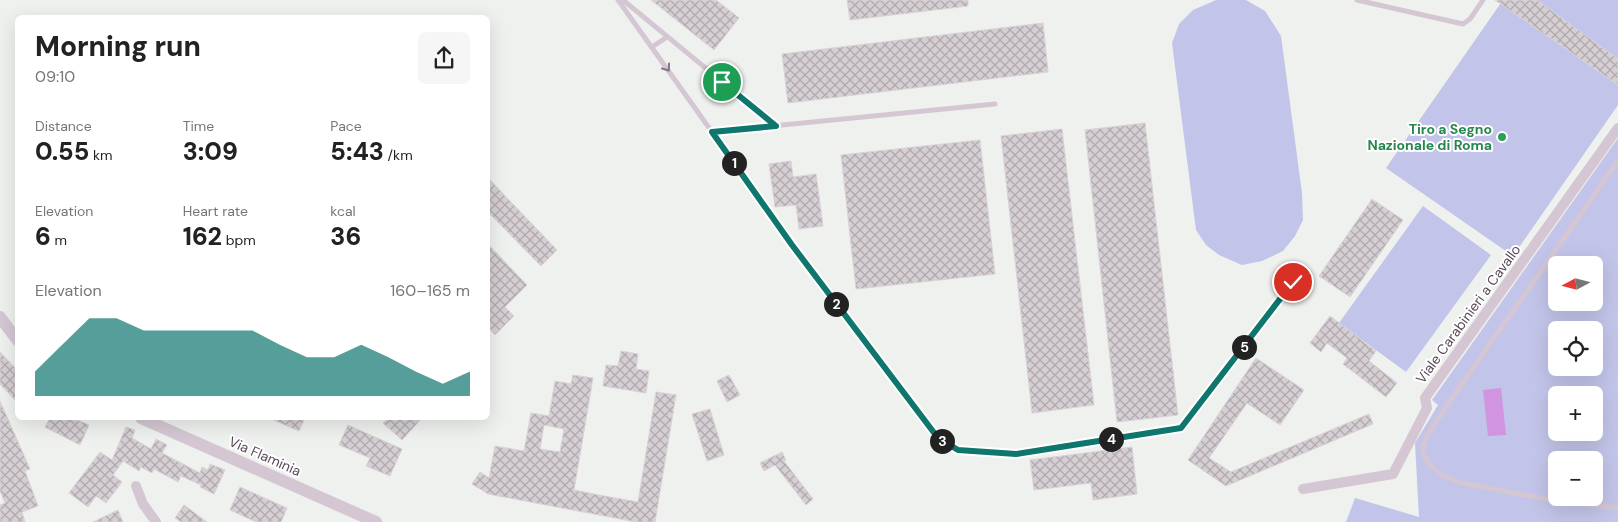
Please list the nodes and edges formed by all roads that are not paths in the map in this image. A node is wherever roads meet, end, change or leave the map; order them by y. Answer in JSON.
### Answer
{"nodes":[{"id":1,"x":618,"y":0,"type":"edge"},
{"id":2,"x":623,"y":0,"type":"edge"},
{"id":3,"x":1357,"y":0,"type":"edge"},
{"id":4,"x":1483,"y":0,"type":"edge"},
{"id":5,"x":667,"y":37,"type":"junction"},
{"id":6,"x":652,"y":47,"type":"junction"},
{"id":7,"x":995,"y":104,"type":"dead end"},
{"id":8,"x":776,"y":126,"type":"junction"},
{"id":9,"x":1618,"y":128,"type":"edge"},
{"id":10,"x":712,"y":132,"type":"junction"},
{"id":11,"x":1618,"y":161,"type":"edge"},
{"id":12,"x":1293,"y":282,"type":"dead end"},
{"id":13,"x":0,"y":318,"type":"edge"},
{"id":14,"x":15,"y":337,"type":"edge"},
{"id":15,"x":146,"y":420,"type":"edge"},
{"id":16,"x":136,"y":486,"type":"dead end"},
{"id":17,"x":1303,"y":489,"type":"dead end"},
{"id":18,"x":1618,"y":508,"type":"edge"},
{"id":19,"x":156,"y":522,"type":"edge"},
{"id":20,"x":376,"y":522,"type":"edge"}],
"edges":[{"from":1,"to":6,"type":"lane"},
{"from":2,"to":5,"type":"lane"},
{"from":3,"to":4,"type":"lane"},
{"from":5,"to":6,"type":"lane"},
{"from":5,"to":8,"type":"lane"},
{"from":6,"to":10,"type":"lane","one_way":true},
{"from":7,"to":8,"type":"lane"},
{"from":8,"to":10,"type":"lane"},
{"from":9,"to":17,"type":"street","name":"Viale Carabinieri a Cavallo"},
{"from":10,"to":12,"type":"lane"},
{"from":11,"to":18,"type":"lane"},
{"from":13,"to":14,"type":"street"},
{"from":15,"to":20,"type":"street","name":"Via Flaminia"},
{"from":16,"to":19,"type":"street"}]}
